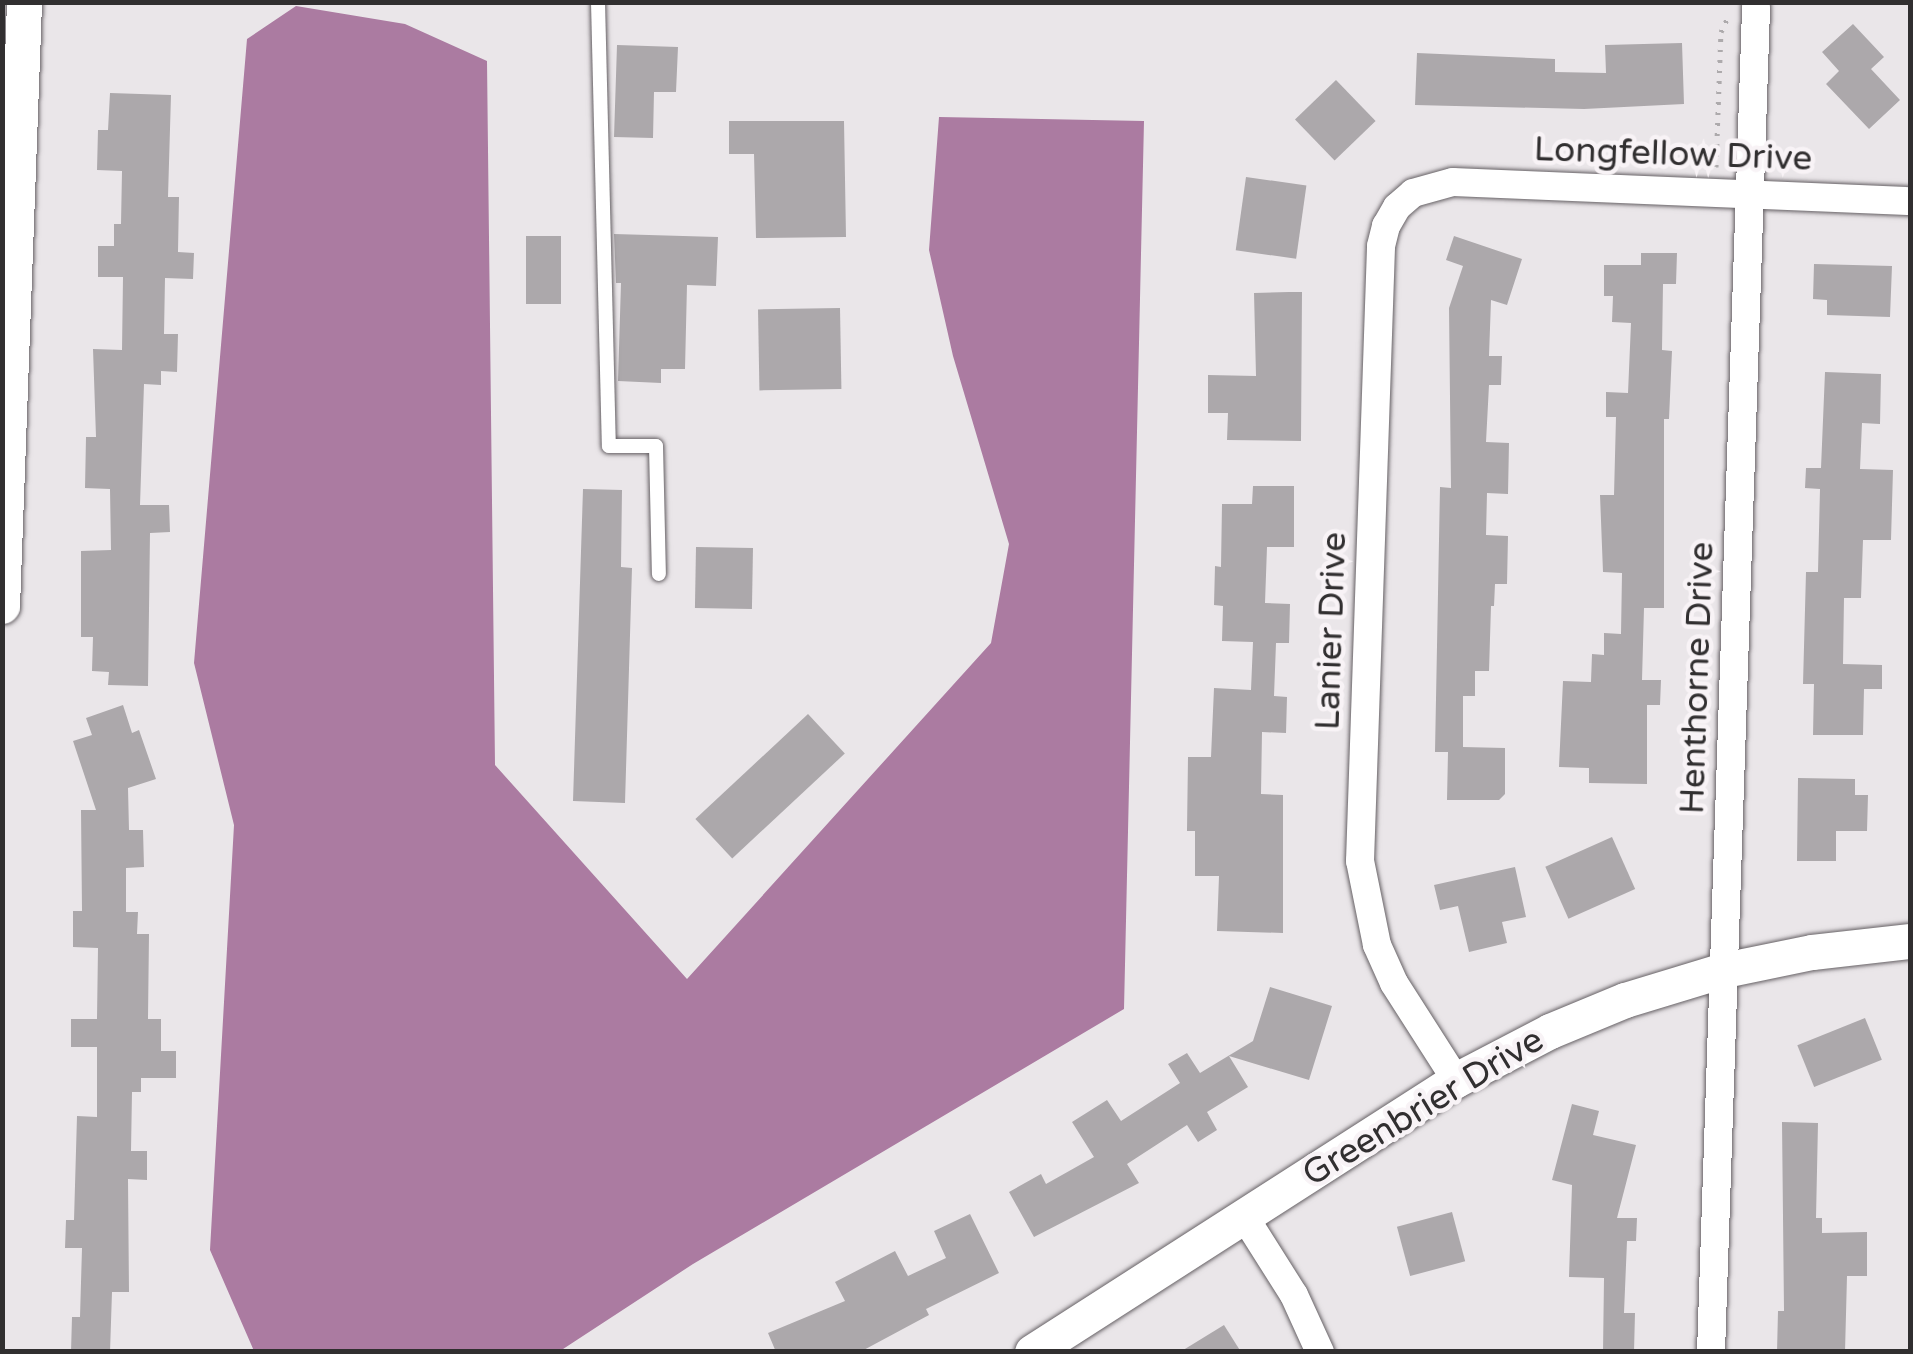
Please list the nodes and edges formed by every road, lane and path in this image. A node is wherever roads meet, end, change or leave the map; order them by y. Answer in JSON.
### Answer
{"nodes":[{"id":1,"x":24,"y":2,"type":"edge"},
{"id":2,"x":598,"y":2,"type":"edge"},
{"id":3,"x":1745,"y":6,"type":"joint"},
{"id":4,"x":12,"y":93,"type":"edge"},
{"id":5,"x":1432,"y":185,"type":"joint"},
{"id":6,"x":1715,"y":193,"type":"junction"},
{"id":7,"x":1751,"y":194,"type":"junction"},
{"id":8,"x":1910,"y":201,"type":"edge"},
{"id":9,"x":659,"y":574,"type":"dead end"},
{"id":10,"x":2,"y":606,"type":"edge"},
{"id":11,"x":1910,"y":941,"type":"edge"},
{"id":12,"x":1724,"y":970,"type":"junction"},
{"id":13,"x":1456,"y":1080,"type":"junction"},
{"id":14,"x":1244,"y":1216,"type":"junction"},
{"id":15,"x":1032,"y":1352,"type":"edge"},
{"id":16,"x":1320,"y":1352,"type":"edge"},
{"id":17,"x":1711,"y":1352,"type":"edge"}],
"edges":[{"from":1,"to":4,"type":"street"},
{"from":2,"to":9,"type":"lane"},
{"from":3,"to":6,"type":"path"},
{"from":3,"to":7,"type":"street","name":"Henthorne Drive"},
{"from":4,"to":10,"type":"street"},
{"from":5,"to":6,"type":"street","name":"Longfellow Drive"},
{"from":5,"to":13,"type":"street","name":"Lanier Drive"},
{"from":6,"to":7,"type":"street","name":"Longfellow Drive"},
{"from":7,"to":8,"type":"street","name":"Longfellow Drive"},
{"from":7,"to":12,"type":"street","name":"Henthorne Drive"},
{"from":11,"to":12,"type":"street","name":"Greenbrier Drive"},
{"from":12,"to":13,"type":"street","name":"Greenbrier Drive"},
{"from":12,"to":17,"type":"street","name":"Henthorne Drive"},
{"from":13,"to":14,"type":"street","name":"Greenbrier Drive"},
{"from":14,"to":15,"type":"street","name":"Greenbrier Drive"},
{"from":14,"to":16,"type":"street"}]}
